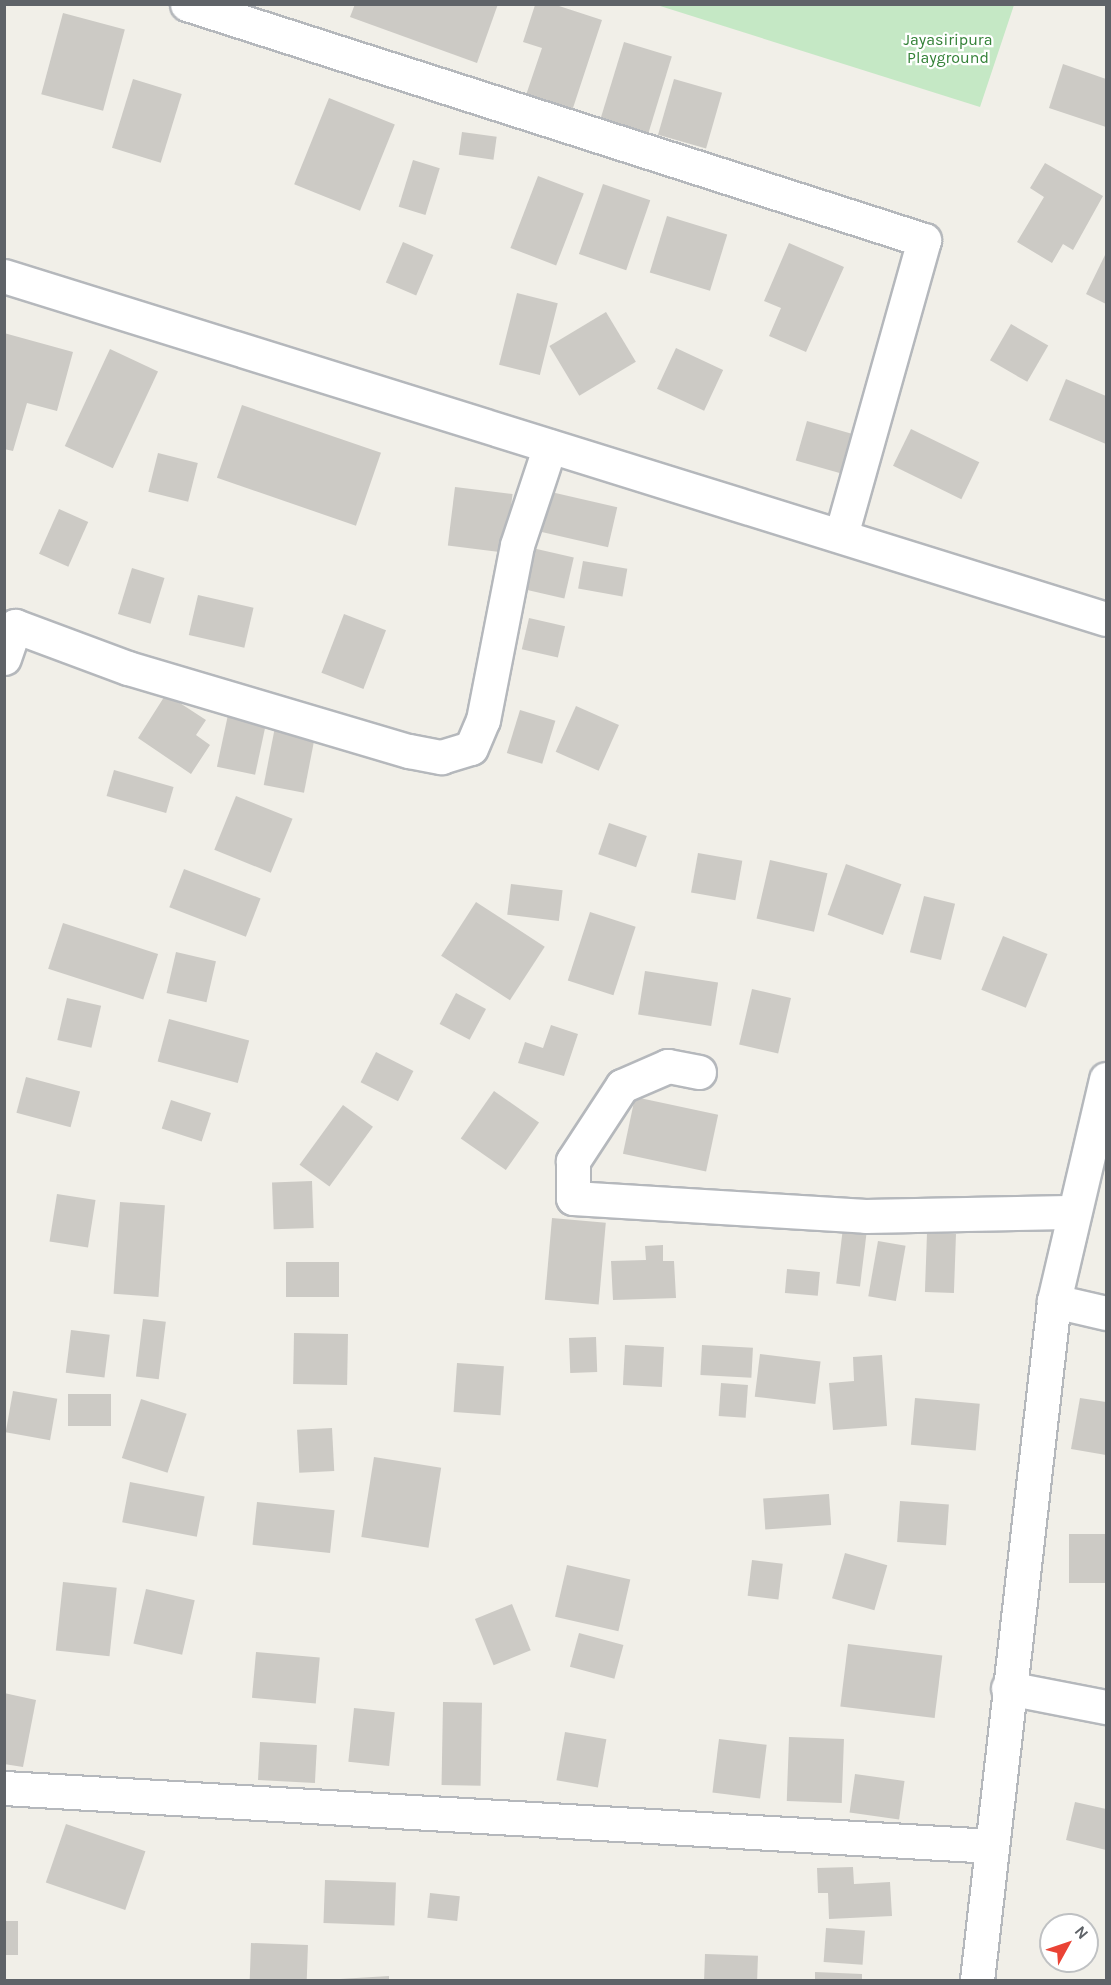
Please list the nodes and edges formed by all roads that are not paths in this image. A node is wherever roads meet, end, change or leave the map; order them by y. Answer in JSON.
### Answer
{"nodes":[{"id":1,"x":187,"y":4,"type":"edge"},
{"id":2,"x":4,"y":276,"type":"edge"},
{"id":3,"x":550,"y":446,"type":"junction"},
{"id":4,"x":841,"y":536,"type":"junction"},
{"id":5,"x":1107,"y":619,"type":"edge"},
{"id":6,"x":4,"y":658,"type":"edge"},
{"id":7,"x":699,"y":1072,"type":"dead end"},
{"id":8,"x":1107,"y":1079,"type":"edge"},
{"id":9,"x":1073,"y":1212,"type":"junction"},
{"id":10,"x":1054,"y":1301,"type":"junction"},
{"id":11,"x":1107,"y":1313,"type":"edge"},
{"id":12,"x":1008,"y":1688,"type":"junction"},
{"id":13,"x":1107,"y":1707,"type":"edge"},
{"id":14,"x":4,"y":1788,"type":"edge"},
{"id":15,"x":991,"y":1846,"type":"junction"},
{"id":16,"x":977,"y":1980,"type":"edge"}],
"edges":[{"from":1,"to":4,"type":"street"},
{"from":2,"to":3,"type":"street"},
{"from":3,"to":4,"type":"street"},
{"from":3,"to":6,"type":"street"},
{"from":4,"to":5,"type":"street"},
{"from":7,"to":9,"type":"street"},
{"from":8,"to":9,"type":"street"},
{"from":9,"to":10,"type":"street"},
{"from":10,"to":11,"type":"street"},
{"from":10,"to":12,"type":"street"},
{"from":12,"to":13,"type":"street"},
{"from":12,"to":15,"type":"street"},
{"from":14,"to":15,"type":"street"},
{"from":15,"to":16,"type":"street"}]}
